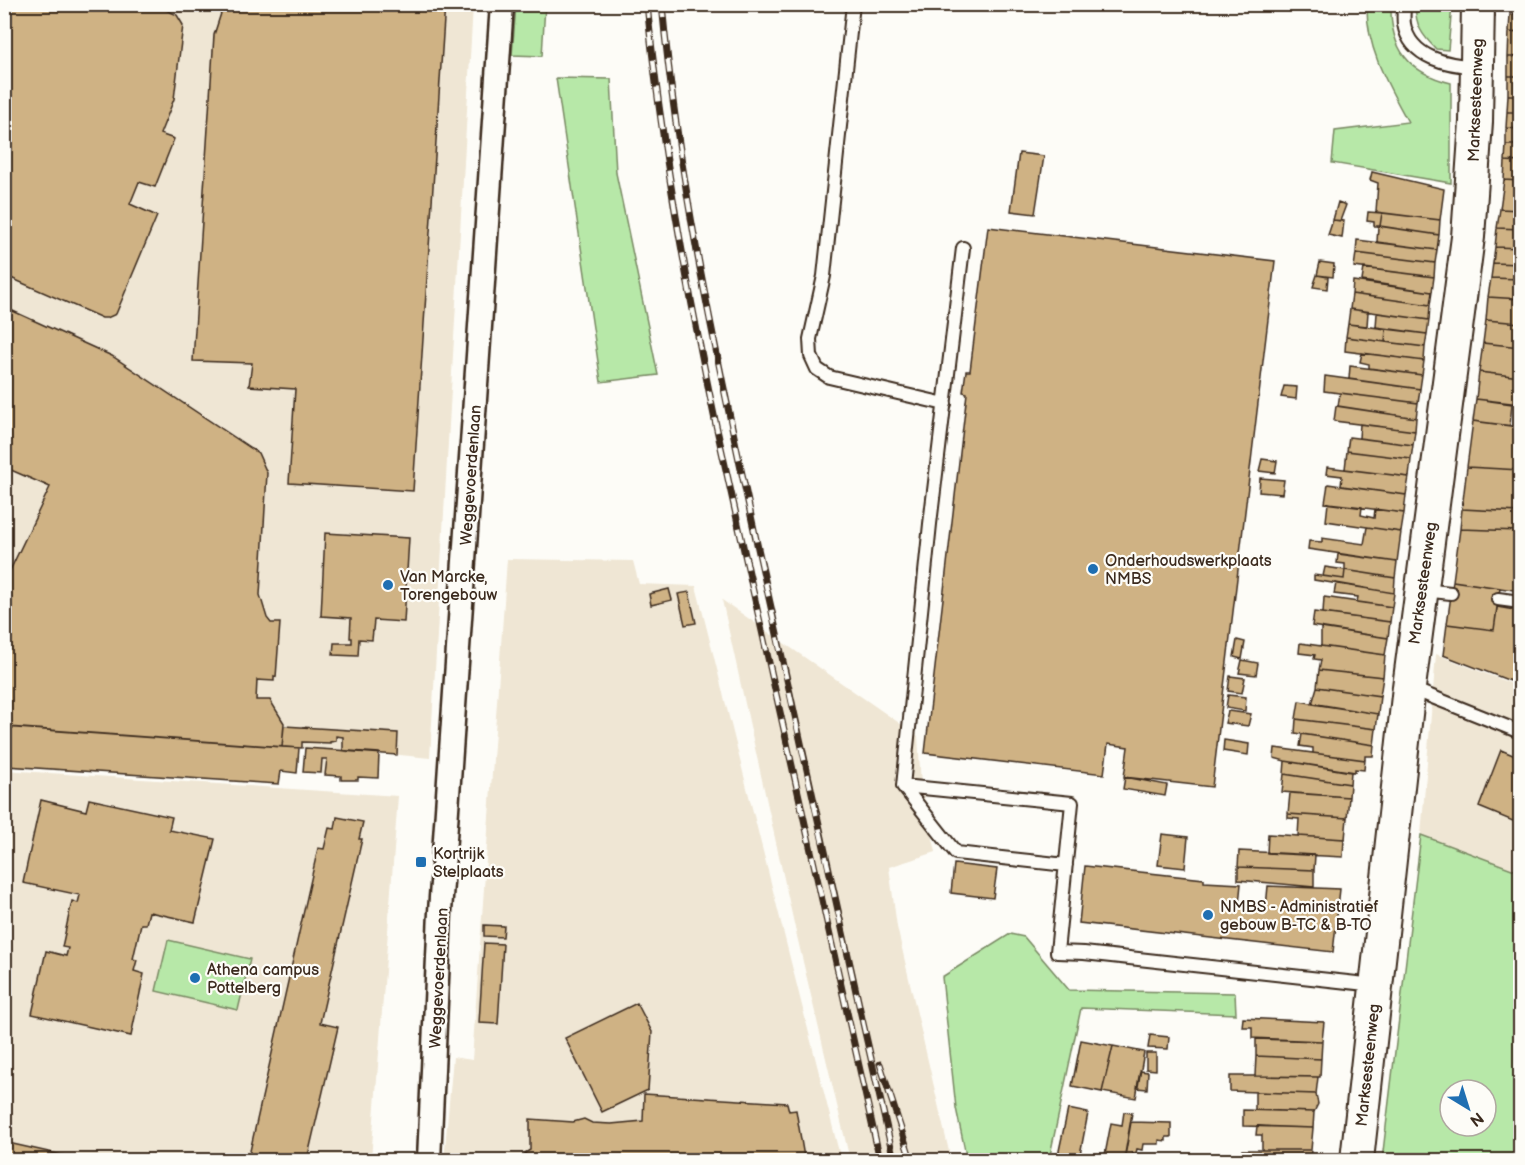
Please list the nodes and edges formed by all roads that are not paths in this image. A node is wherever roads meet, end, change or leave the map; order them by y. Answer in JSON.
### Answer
{"nodes":[{"id":1,"x":502,"y":4,"type":"edge"},
{"id":2,"x":853,"y":4,"type":"edge"},
{"id":3,"x":1404,"y":4,"type":"edge"},
{"id":4,"x":1478,"y":4,"type":"edge"},
{"id":5,"x":1478,"y":67,"type":"junction"},
{"id":6,"x":963,"y":248,"type":"dead end"},
{"id":7,"x":945,"y":404,"type":"junction"},
{"id":8,"x":1498,"y":599,"type":"dead end"},
{"id":9,"x":1521,"y":602,"type":"edge"},
{"id":10,"x":1409,"y":687,"type":"junction"},
{"id":11,"x":1521,"y":732,"type":"edge"},
{"id":12,"x":903,"y":786,"type":"junction"},
{"id":13,"x":1066,"y":865,"type":"junction"},
{"id":14,"x":1376,"y":985,"type":"junction"},
{"id":15,"x":429,"y":1161,"type":"edge"},
{"id":16,"x":1357,"y":1161,"type":"edge"}],
"edges":[{"from":1,"to":15,"type":"street","name":"Weggevoerdenlaan"},
{"from":2,"to":7,"type":"lane"},
{"from":3,"to":5,"type":"lane"},
{"from":4,"to":5,"type":"street","name":"Marksesteenweg"},
{"from":5,"to":10,"type":"street","name":"Marksesteenweg"},
{"from":6,"to":7,"type":"lane"},
{"from":7,"to":12,"type":"lane"},
{"from":8,"to":9,"type":"lane"},
{"from":10,"to":11,"type":"lane"},
{"from":10,"to":14,"type":"street","name":"Marksesteenweg"},
{"from":12,"to":13,"type":"lane"},
{"from":12,"to":13,"type":"lane"},
{"from":13,"to":14,"type":"lane"},
{"from":14,"to":16,"type":"street","name":"Marksesteenweg"}]}
